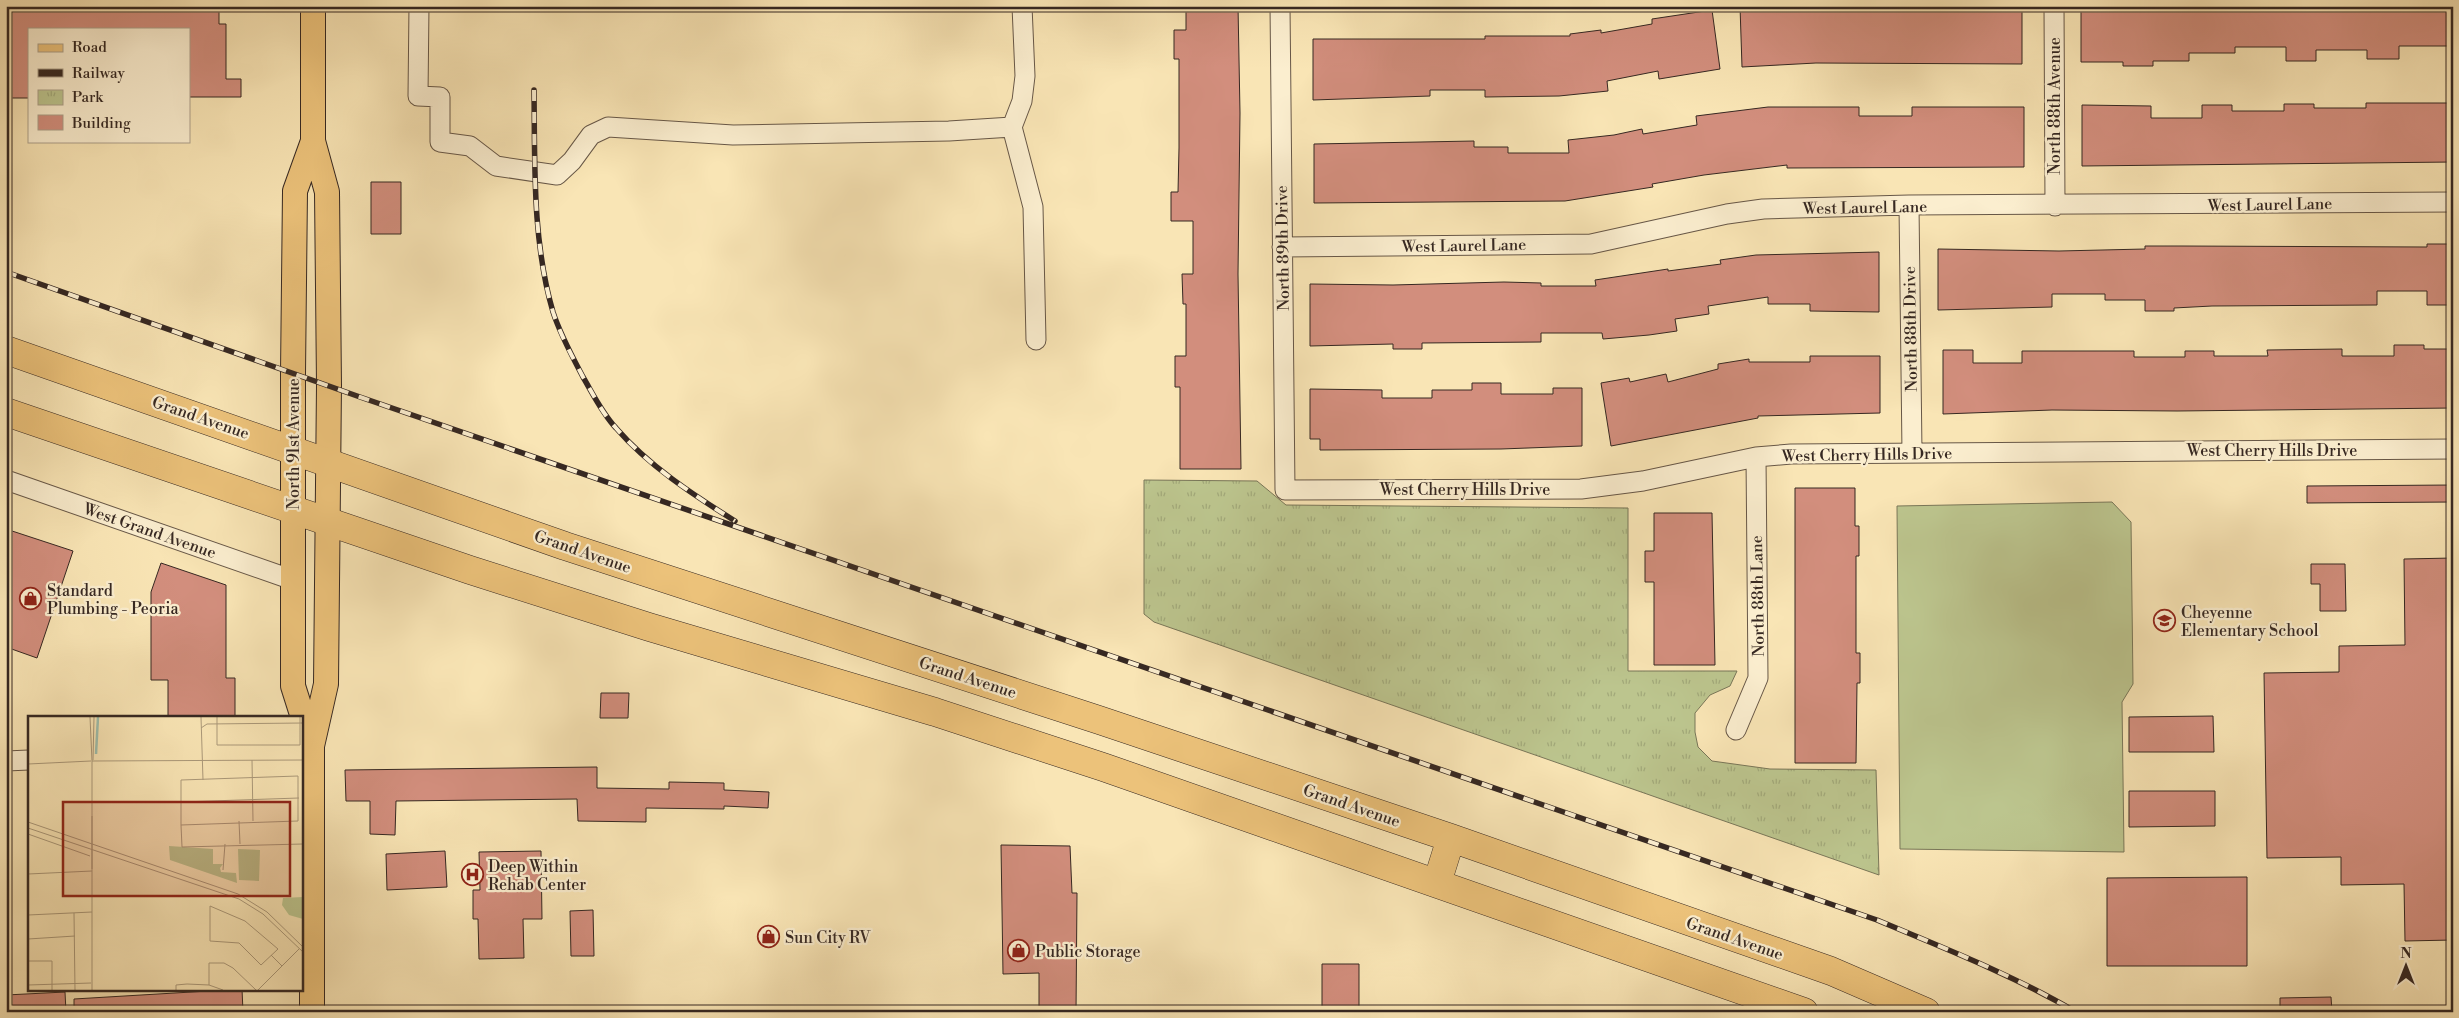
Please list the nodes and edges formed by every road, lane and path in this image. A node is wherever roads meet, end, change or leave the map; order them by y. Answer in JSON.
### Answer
{"nodes":[{"id":1,"x":313,"y":6,"type":"edge"},
{"id":2,"x":419,"y":6,"type":"edge"},
{"id":3,"x":1022,"y":6,"type":"edge"},
{"id":4,"x":1280,"y":6,"type":"edge"},
{"id":5,"x":2054,"y":6,"type":"edge"},
{"id":6,"x":1012,"y":127,"type":"junction"},
{"id":7,"x":313,"y":141,"type":"junction"},
{"id":8,"x":2453,"y":202,"type":"edge"},
{"id":9,"x":1909,"y":205,"type":"junction"},
{"id":10,"x":2055,"y":206,"type":"junction"},
{"id":11,"x":1282,"y":247,"type":"junction"},
{"id":12,"x":1036,"y":340,"type":"dead end"},
{"id":13,"x":6,"y":350,"type":"edge"},
{"id":14,"x":6,"y":412,"type":"edge"},
{"id":15,"x":293,"y":449,"type":"junction"},
{"id":16,"x":2453,"y":449,"type":"edge"},
{"id":17,"x":1912,"y":453,"type":"junction"},
{"id":18,"x":1756,"y":457,"type":"junction"},
{"id":19,"x":328,"y":461,"type":"junction"},
{"id":20,"x":6,"y":480,"type":"edge"},
{"id":21,"x":1285,"y":490,"type":"joint"},
{"id":22,"x":293,"y":509,"type":"junction"},
{"id":23,"x":328,"y":520,"type":"junction"},
{"id":24,"x":293,"y":580,"type":"junction"},
{"id":25,"x":300,"y":716,"type":"edge"},
{"id":26,"x":1099,"y":720,"type":"junction"},
{"id":27,"x":302,"y":725,"type":"edge"},
{"id":28,"x":1736,"y":730,"type":"dead end"},
{"id":29,"x":307,"y":746,"type":"edge"},
{"id":30,"x":28,"y":760,"type":"edge"},
{"id":31,"x":6,"y":761,"type":"edge"},
{"id":32,"x":1086,"y":762,"type":"junction"},
{"id":33,"x":1451,"y":838,"type":"junction"},
{"id":34,"x":1437,"y":883,"type":"junction"},
{"id":35,"x":312,"y":1012,"type":"edge"},
{"id":36,"x":1804,"y":1012,"type":"edge"},
{"id":37,"x":1926,"y":1012,"type":"edge"}],
"edges":[{"from":1,"to":7,"type":"main road","name":"North 91st Avenue"},
{"from":2,"to":6,"type":"street"},
{"from":3,"to":6,"type":"street"},
{"from":4,"to":11,"type":"street","name":"North 89th Drive"},
{"from":5,"to":10,"type":"street","name":"North 88th Avenue"},
{"from":6,"to":12,"type":"street"},
{"from":7,"to":15,"type":"main road","name":"North 91st Avenue"},
{"from":7,"to":19,"type":"main road","name":"North 91st Avenue"},
{"from":8,"to":10,"type":"street","name":"West Laurel Lane"},
{"from":9,"to":10,"type":"street","name":"West Laurel Lane"},
{"from":9,"to":11,"type":"street","name":"West Laurel Lane"},
{"from":9,"to":17,"type":"street","name":"North 88th Drive"},
{"from":11,"to":21,"type":"street","name":"North 89th Drive"},
{"from":13,"to":15,"type":"highway","name":"Grand Avenue"},
{"from":14,"to":22,"type":"highway"},
{"from":15,"to":19,"type":"highway","name":"Grand Avenue"},
{"from":15,"to":22,"type":"main road","name":"North 91st Avenue"},
{"from":16,"to":17,"type":"street","name":"West Cherry Hills Drive"},
{"from":17,"to":18,"type":"street","name":"West Cherry Hills Drive"},
{"from":18,"to":21,"type":"street","name":"West Cherry Hills Drive"},
{"from":18,"to":28,"type":"street","name":"North 88th Lane"},
{"from":19,"to":23,"type":"main road","name":"North 91st Avenue"},
{"from":19,"to":26,"type":"highway","name":"Grand Avenue"},
{"from":20,"to":24,"type":"street","name":"West Grand Avenue"},
{"from":22,"to":23,"type":"highway"},
{"from":22,"to":24,"type":"main road","name":"North 91st Avenue"},
{"from":23,"to":29,"type":"main road","name":"North 91st Avenue"},
{"from":23,"to":32,"type":"highway"},
{"from":24,"to":25,"type":"main road","name":"North 91st Avenue"},
{"from":26,"to":32,"type":"highway"},
{"from":26,"to":33,"type":"highway","name":"Grand Avenue"},
{"from":27,"to":29,"type":"main road","name":"North 91st Avenue"},
{"from":29,"to":35,"type":"main road","name":"North 91st Avenue"},
{"from":30,"to":31,"type":"street"},
{"from":32,"to":34,"type":"highway"},
{"from":33,"to":34,"type":"highway"},
{"from":33,"to":37,"type":"highway","name":"Grand Avenue"},
{"from":34,"to":36,"type":"highway"}]}
